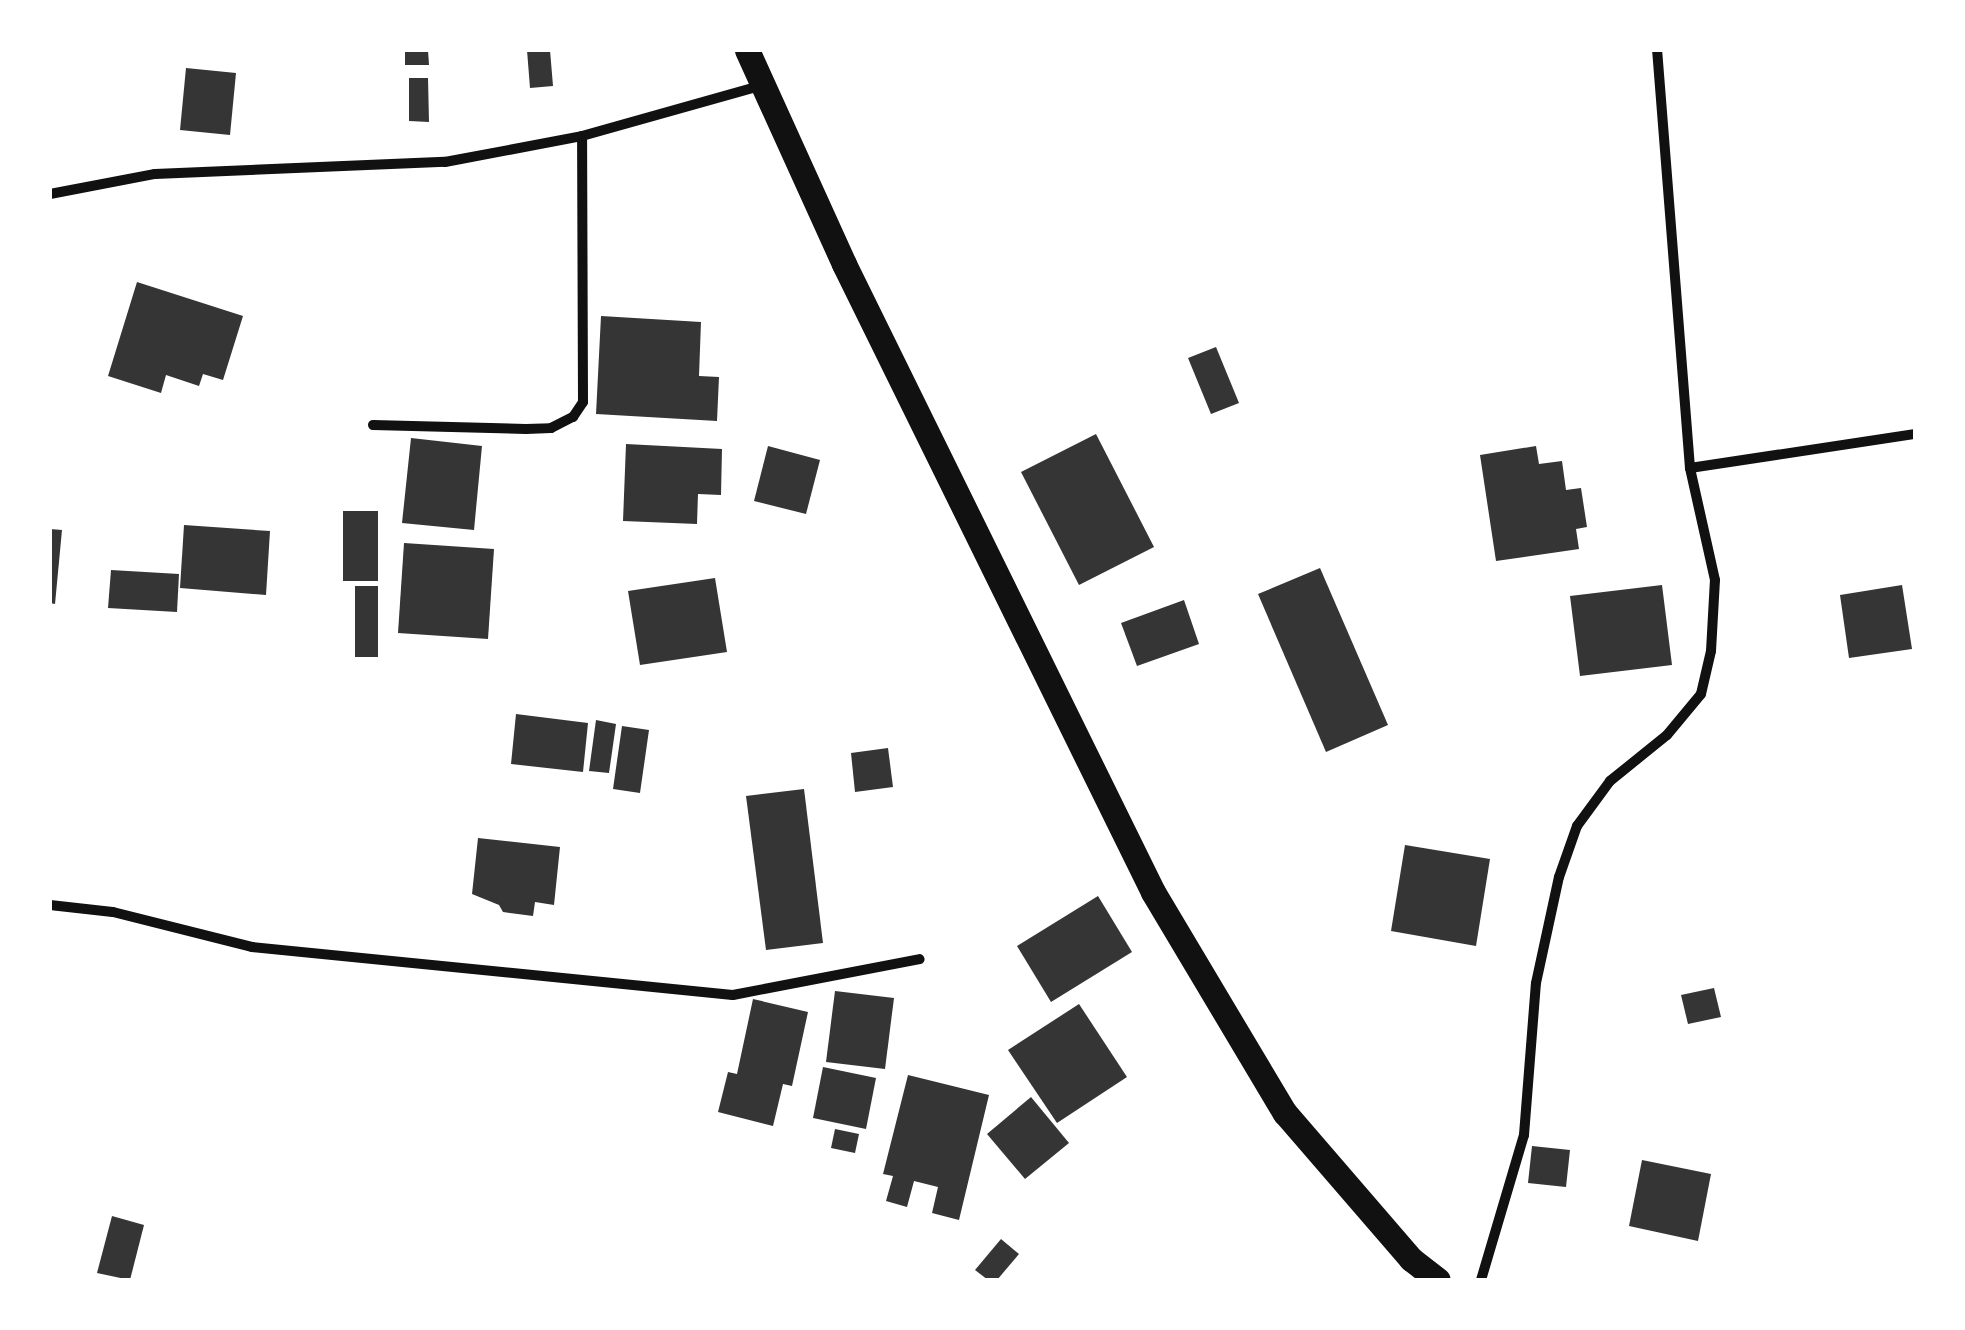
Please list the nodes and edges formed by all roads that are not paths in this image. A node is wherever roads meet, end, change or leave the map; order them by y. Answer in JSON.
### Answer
{"nodes":[{"id":1,"x":746,"y":50,"type":"edge"},
{"id":2,"x":1657,"y":50,"type":"edge"},
{"id":3,"x":765,"y":84,"type":"junction"},
{"id":4,"x":582,"y":136,"type":"junction"},
{"id":5,"x":50,"y":194,"type":"edge"},
{"id":6,"x":372,"y":424,"type":"dead end"},
{"id":7,"x":1915,"y":434,"type":"edge"},
{"id":8,"x":1690,"y":468,"type":"junction"},
{"id":9,"x":50,"y":905,"type":"edge"},
{"id":10,"x":920,"y":960,"type":"dead end"},
{"id":11,"x":1438,"y":1280,"type":"edge"},
{"id":12,"x":1481,"y":1280,"type":"edge"}],
"edges":[{"from":1,"to":3,"type":"main road"},
{"from":2,"to":8,"type":"street"},
{"from":3,"to":4,"type":"street"},
{"from":3,"to":11,"type":"main road"},
{"from":4,"to":5,"type":"street"},
{"from":4,"to":6,"type":"street"},
{"from":7,"to":8,"type":"street"},
{"from":8,"to":12,"type":"street"},
{"from":9,"to":10,"type":"street"}]}
